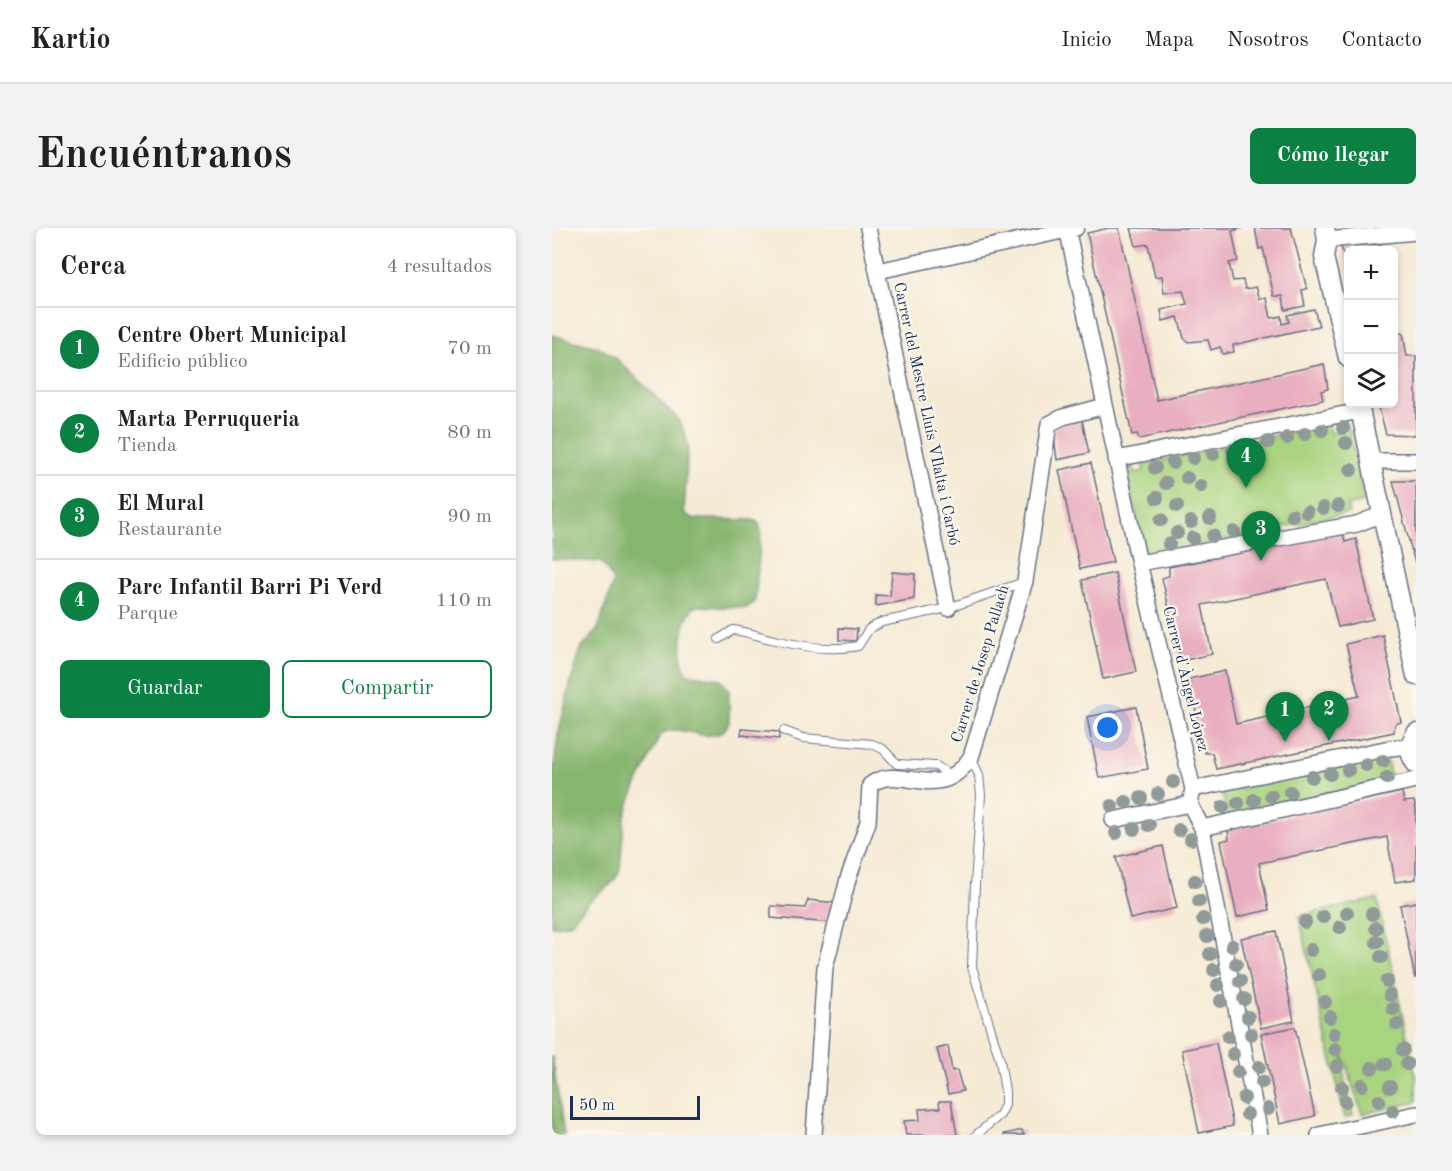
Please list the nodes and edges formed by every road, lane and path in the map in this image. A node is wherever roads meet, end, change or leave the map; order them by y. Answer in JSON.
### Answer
{"nodes":[{"id":1,"x":868,"y":228,"type":"edge"},
{"id":2,"x":1070,"y":229,"type":"edge"},
{"id":3,"x":1416,"y":232,"type":"edge"},
{"id":4,"x":1326,"y":234,"type":"edge"},
{"id":5,"x":878,"y":271,"type":"junction"},
{"id":6,"x":1347,"y":354,"type":"edge"},
{"id":7,"x":1105,"y":406,"type":"junction"},
{"id":8,"x":1354,"y":408,"type":"edge"},
{"id":9,"x":1359,"y":408,"type":"edge"},
{"id":10,"x":1116,"y":459,"type":"junction"},
{"id":11,"x":1370,"y":460,"type":"junction"},
{"id":12,"x":1416,"y":461,"type":"edge"},
{"id":13,"x":1382,"y":514,"type":"junction"},
{"id":14,"x":1139,"y":563,"type":"junction"},
{"id":15,"x":1025,"y":581,"type":"junction"},
{"id":16,"x":948,"y":608,"type":"junction"},
{"id":17,"x":719,"y":639,"type":"dead end"},
{"id":18,"x":1416,"y":676,"type":"edge"},
{"id":19,"x":1416,"y":717,"type":"edge"},
{"id":20,"x":784,"y":732,"type":"dead end"},
{"id":21,"x":1412,"y":740,"type":"edge"},
{"id":22,"x":971,"y":757,"type":"junction"},
{"id":23,"x":1416,"y":764,"type":"edge"},
{"id":24,"x":953,"y":777,"type":"junction"},
{"id":25,"x":1416,"y":780,"type":"edge"},
{"id":26,"x":1192,"y":796,"type":"junction"},
{"id":27,"x":1113,"y":820,"type":"dead end"},
{"id":28,"x":1202,"y":828,"type":"junction"},
{"id":29,"x":1416,"y":1114,"type":"edge"},
{"id":30,"x":814,"y":1135,"type":"edge"},
{"id":31,"x":976,"y":1135,"type":"edge"},
{"id":32,"x":1260,"y":1135,"type":"edge"},
{"id":33,"x":1319,"y":1135,"type":"edge"}],
"edges":[{"from":1,"to":5,"type":"street","name":"Carrer del Mestre Lluís VIlalta i Carbó"},
{"from":2,"to":5,"type":"street"},
{"from":2,"to":7,"type":"street","name":"Carrer d'Àngel López"},
{"from":3,"to":4,"type":"street"},
{"from":4,"to":6,"type":"street"},
{"from":5,"to":16,"type":"street","name":"Carrer del Mestre Lluís VIlalta i Carbó"},
{"from":7,"to":10,"type":"street","name":"Carrer d'Àngel López"},
{"from":7,"to":15,"type":"street","name":"Carrer de Josep Pallach"},
{"from":8,"to":10,"type":"street"},
{"from":9,"to":11,"type":"street"},
{"from":10,"to":14,"type":"street","name":"Carrer d'Àngel López"},
{"from":11,"to":12,"type":"street"},
{"from":11,"to":13,"type":"street"},
{"from":13,"to":14,"type":"street"},
{"from":13,"to":18,"type":"street"},
{"from":14,"to":26,"type":"street","name":"Carrer d'Àngel López"},
{"from":15,"to":16,"type":"lane"},
{"from":15,"to":22,"type":"street","name":"Carrer de Josep Pallach"},
{"from":16,"to":17,"type":"lane"},
{"from":19,"to":21,"type":"street"},
{"from":20,"to":24,"type":"lane"},
{"from":21,"to":23,"type":"street"},
{"from":21,"to":26,"type":"street"},
{"from":22,"to":24,"type":"street","name":"Carrer de Josep Pallach"},
{"from":22,"to":31,"type":"lane"},
{"from":24,"to":30,"type":"street"},
{"from":25,"to":28,"type":"street"},
{"from":26,"to":27,"type":"street"},
{"from":26,"to":28,"type":"street","name":"Carrer d'Àngel López"},
{"from":28,"to":32,"type":"street","name":"Carrer d'Àngel López"},
{"from":29,"to":33,"type":"street"}]}
